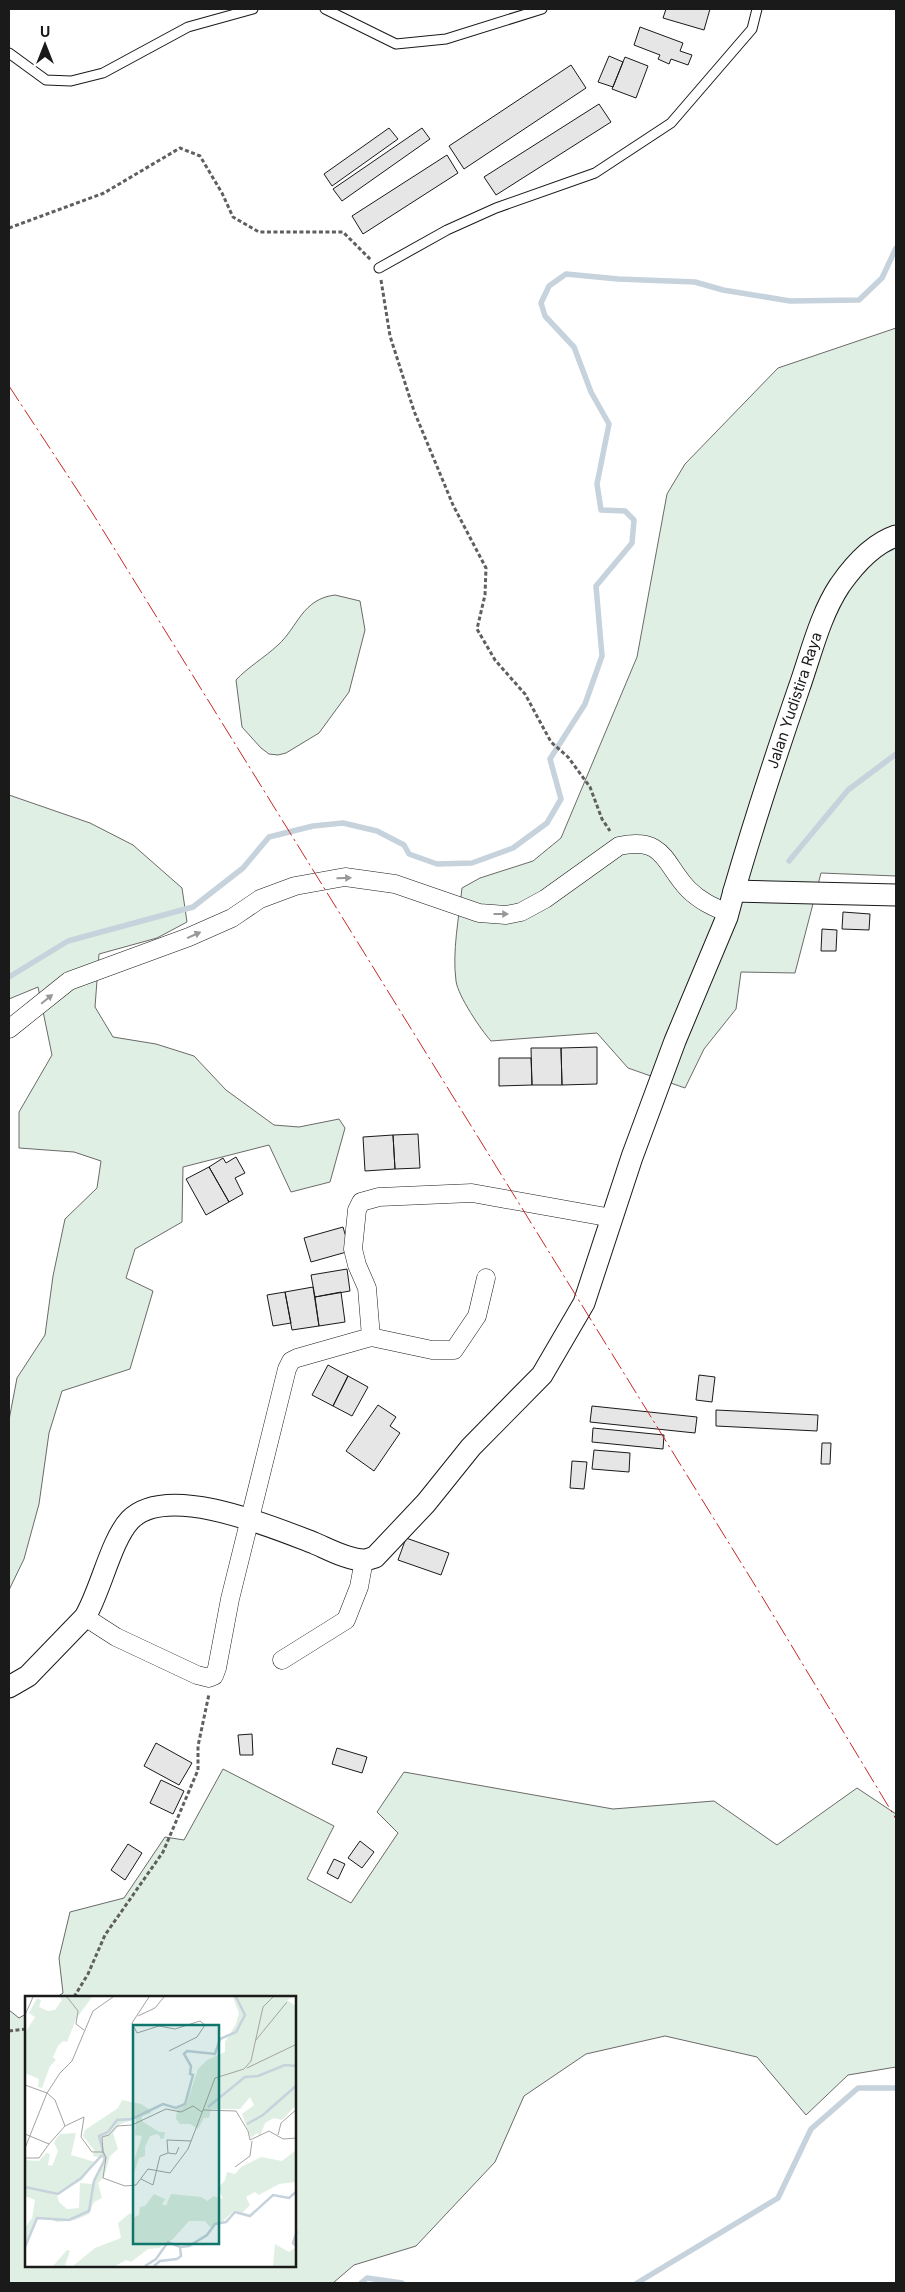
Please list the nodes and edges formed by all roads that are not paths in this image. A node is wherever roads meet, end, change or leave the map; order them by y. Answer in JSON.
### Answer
{"nodes":[{"id":1,"x":253,"y":9,"type":"edge"},
{"id":2,"x":326,"y":9,"type":"edge"},
{"id":3,"x":542,"y":9,"type":"edge"},
{"id":4,"x":757,"y":9,"type":"edge"},
{"id":5,"x":9,"y":53,"type":"edge"},
{"id":6,"x":379,"y":268,"type":"road end"},
{"id":7,"x":896,"y":536,"type":"edge"},
{"id":8,"x":734,"y":891,"type":"junction"},
{"id":9,"x":896,"y":895,"type":"edge"},
{"id":10,"x":728,"y":913,"type":"junction"},
{"id":11,"x":9,"y":1030,"type":"edge"},
{"id":12,"x":612,"y":1218,"type":"junction"},
{"id":13,"x":486,"y":1278,"type":"dead end"},
{"id":14,"x":371,"y":1337,"type":"junction"},
{"id":15,"x":250,"y":1519,"type":"junction"},
{"id":16,"x":364,"y":1560,"type":"junction"},
{"id":17,"x":86,"y":1616,"type":"junction"},
{"id":18,"x":282,"y":1660,"type":"dead end"},
{"id":19,"x":9,"y":1687,"type":"edge"}],
"edges":[{"from":1,"to":5,"type":"lane"},
{"from":2,"to":3,"type":"lane"},
{"from":4,"to":6,"type":"lane"},
{"from":7,"to":8,"type":"street","name":"Jalan Yudistira Raya"},
{"from":8,"to":9,"type":"street"},
{"from":8,"to":10,"type":"street","name":"Jalan Yudistira Raya"},
{"from":11,"to":10,"type":"street","one_way":true},
{"from":10,"to":12,"type":"street","name":"Jalan Yudistira Raya"},
{"from":12,"to":14,"type":"street"},
{"from":12,"to":16,"type":"street","name":"Jalan Yudistira Raya"},
{"from":13,"to":14,"type":"street"},
{"from":14,"to":15,"type":"street"},
{"from":15,"to":16,"type":"street"},
{"from":15,"to":17,"type":"street"},
{"from":15,"to":17,"type":"street"},
{"from":16,"to":18,"type":"street"},
{"from":17,"to":19,"type":"street"}]}
